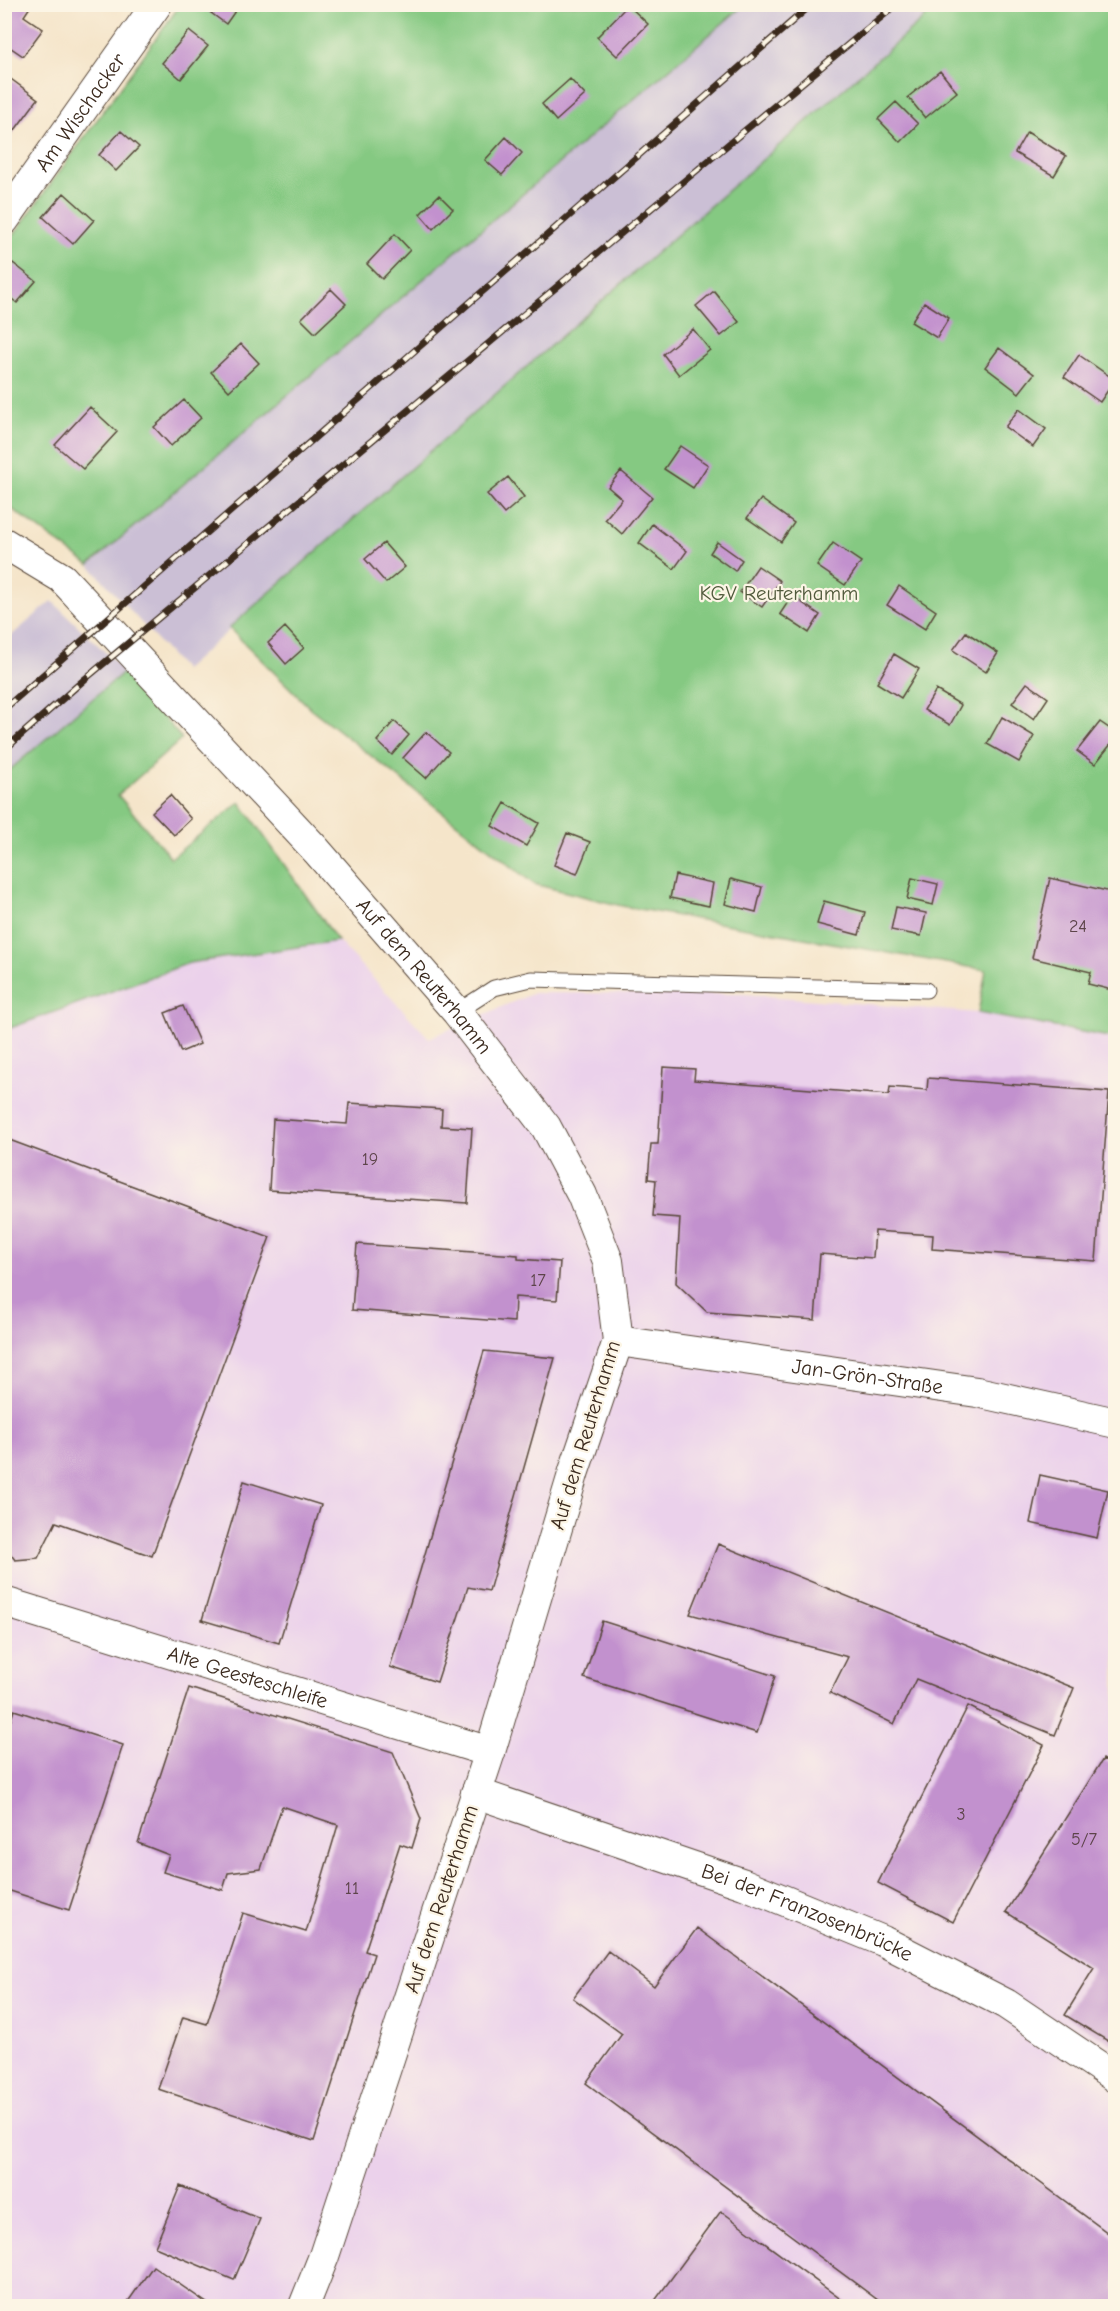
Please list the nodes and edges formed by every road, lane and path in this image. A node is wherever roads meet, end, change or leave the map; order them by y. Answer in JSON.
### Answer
{"nodes":[{"id":1,"x":157,"y":4,"type":"edge"},
{"id":2,"x":4,"y":220,"type":"edge"},
{"id":3,"x":4,"y":543,"type":"edge"},
{"id":4,"x":926,"y":990,"type":"dead end"},
{"id":5,"x":457,"y":1012,"type":"junction"},
{"id":6,"x":618,"y":1341,"type":"junction"},
{"id":7,"x":1116,"y":1423,"type":"edge"},
{"id":8,"x":4,"y":1602,"type":"edge"},
{"id":9,"x":490,"y":1752,"type":"junction"},
{"id":10,"x":476,"y":1793,"type":"junction"},
{"id":11,"x":1116,"y":2078,"type":"edge"},
{"id":12,"x":304,"y":2307,"type":"edge"}],
"edges":[{"from":1,"to":2,"type":"street","name":"Am Wischacker"},
{"from":3,"to":5,"type":"street","name":"Auf dem Reuterhamm"},
{"from":4,"to":5,"type":"lane"},
{"from":5,"to":6,"type":"street","name":"Auf dem Reuterhamm"},
{"from":6,"to":7,"type":"street","name":"Jan-Grön-Straße"},
{"from":6,"to":9,"type":"street","name":"Auf dem Reuterhamm"},
{"from":8,"to":9,"type":"street","name":"Alte Geesteschleife"},
{"from":9,"to":10,"type":"street","name":"Auf dem Reuterhamm"},
{"from":10,"to":11,"type":"street","name":"Bei der Franzosenbrücke"},
{"from":10,"to":12,"type":"street","name":"Auf dem Reuterhamm"}]}
